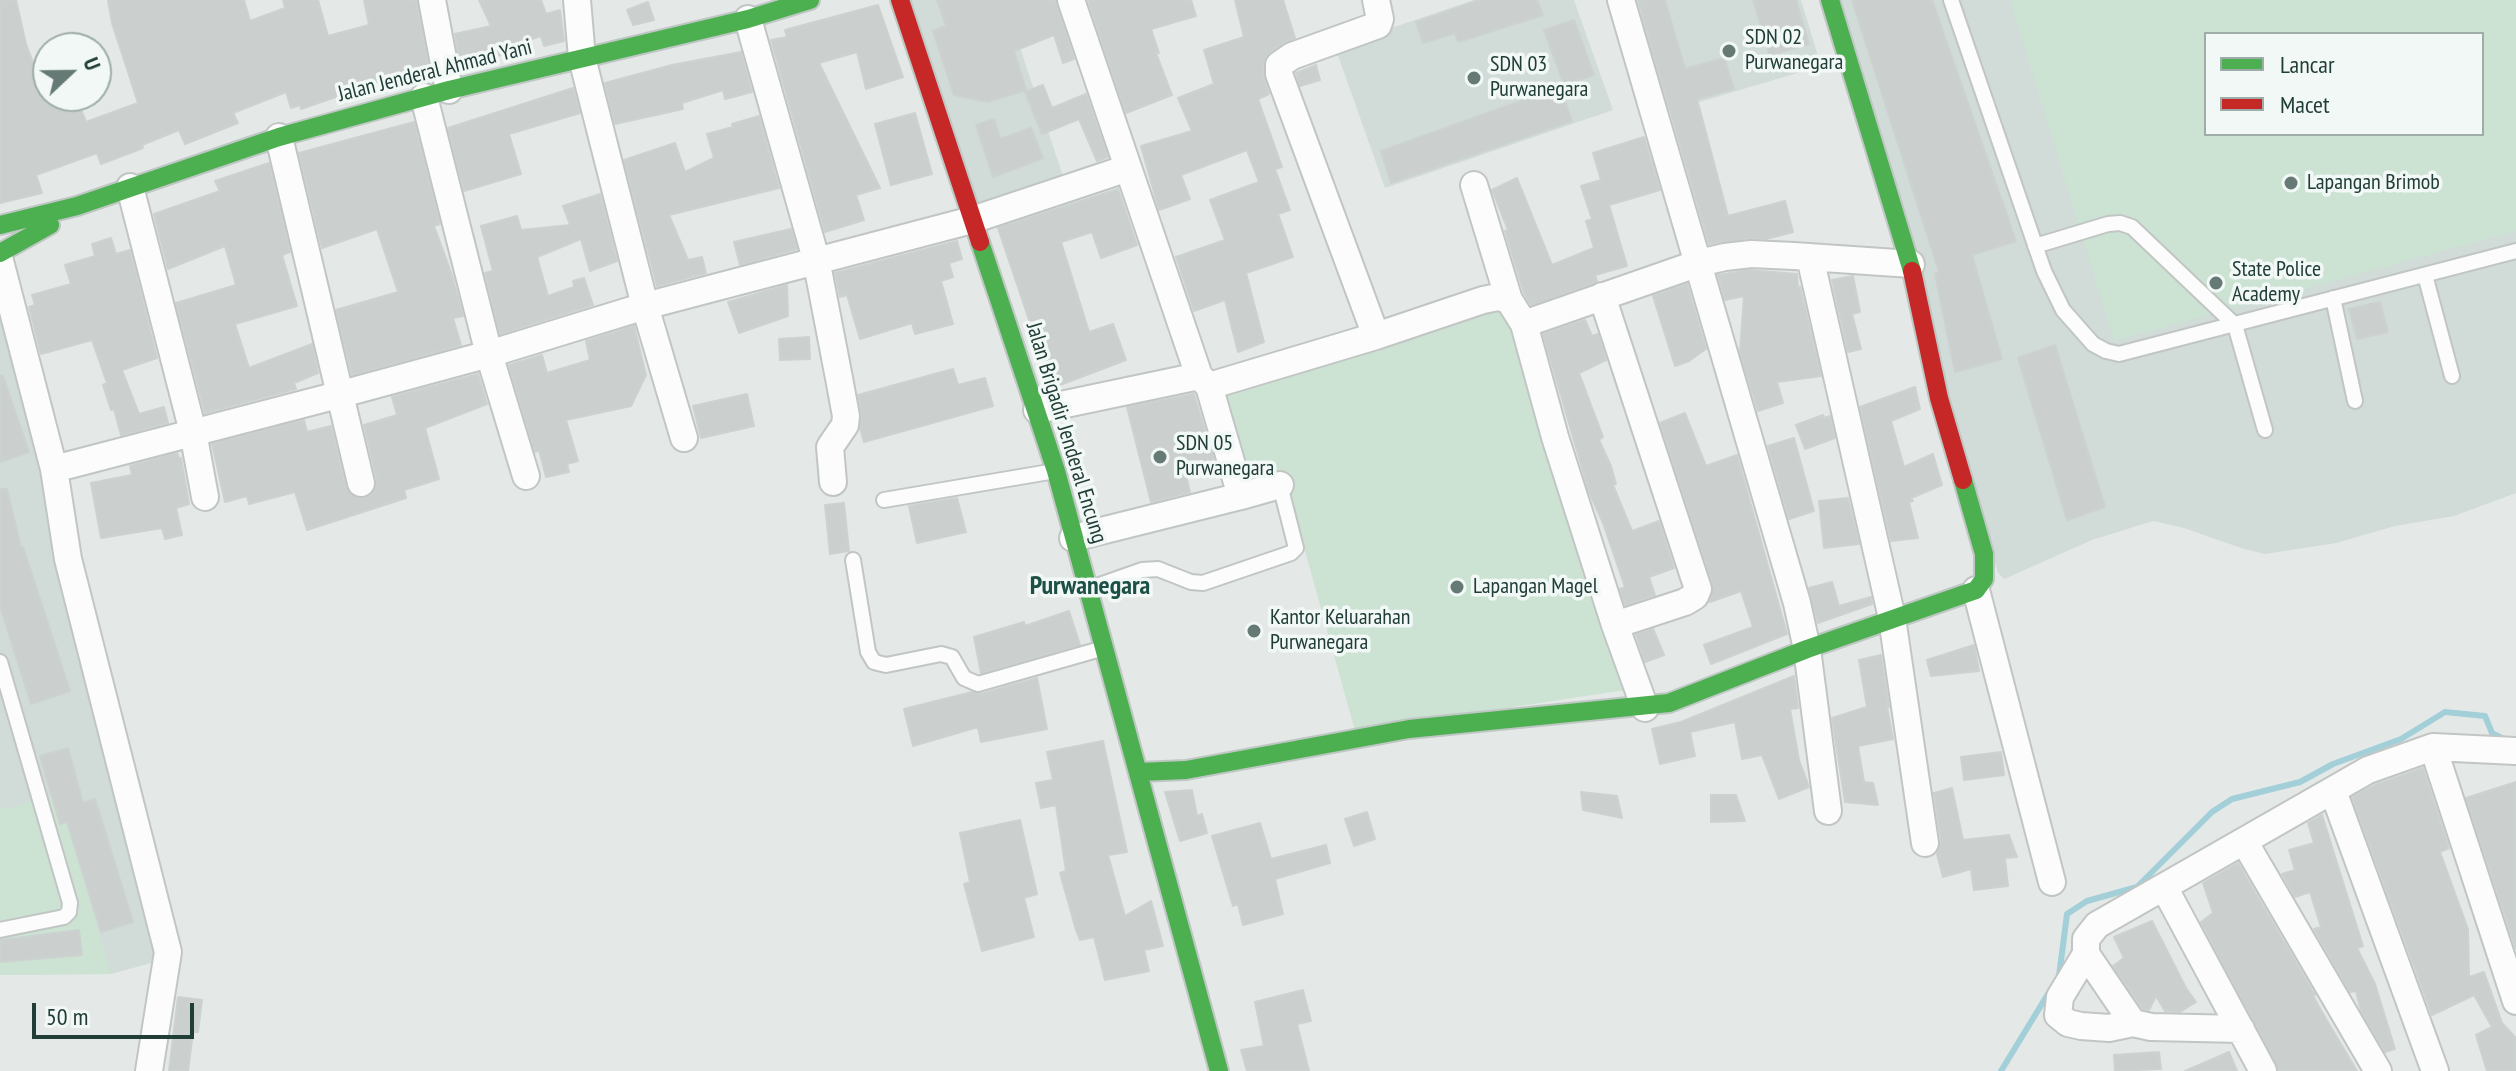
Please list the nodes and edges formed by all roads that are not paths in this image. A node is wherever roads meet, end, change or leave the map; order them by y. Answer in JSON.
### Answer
{"nodes":[{"id":1,"x":432,"y":0,"type":"edge"},
{"id":2,"x":577,"y":0,"type":"edge"},
{"id":3,"x":810,"y":0,"type":"edge"},
{"id":4,"x":900,"y":0,"type":"edge"},
{"id":5,"x":1071,"y":0,"type":"edge"},
{"id":6,"x":1376,"y":0,"type":"edge"},
{"id":7,"x":1621,"y":0,"type":"edge"},
{"id":8,"x":1830,"y":0,"type":"edge"},
{"id":9,"x":1951,"y":0,"type":"edge"},
{"id":10,"x":748,"y":19,"type":"junction"},
{"id":11,"x":582,"y":58,"type":"junction"},
{"id":12,"x":437,"y":93,"type":"junction"},
{"id":13,"x":279,"y":137,"type":"junction"},
{"id":14,"x":1128,"y":168,"type":"junction"},
{"id":15,"x":1474,"y":185,"type":"dead end"},
{"id":16,"x":130,"y":187,"type":"junction"},
{"id":17,"x":77,"y":206,"type":"junction"},
{"id":18,"x":972,"y":220,"type":"junction"},
{"id":19,"x":0,"y":225,"type":"edge"},
{"id":20,"x":2035,"y":246,"type":"junction"},
{"id":21,"x":2516,"y":251,"type":"edge"},
{"id":22,"x":0,"y":253,"type":"edge"},
{"id":23,"x":1810,"y":257,"type":"junction"},
{"id":24,"x":816,"y":259,"type":"junction"},
{"id":25,"x":0,"y":261,"type":"edge"},
{"id":26,"x":1699,"y":263,"type":"junction"},
{"id":27,"x":1911,"y":264,"type":"junction"},
{"id":28,"x":2425,"y":275,"type":"junction"},
{"id":29,"x":1602,"y":296,"type":"junction"},
{"id":30,"x":2333,"y":298,"type":"junction"},
{"id":31,"x":1509,"y":300,"type":"junction"},
{"id":32,"x":645,"y":306,"type":"junction"},
{"id":33,"x":1524,"y":324,"type":"junction"},
{"id":34,"x":2235,"y":325,"type":"junction"},
{"id":35,"x":1376,"y":336,"type":"junction"},
{"id":36,"x":489,"y":354,"type":"junction"},
{"id":37,"x":2452,"y":376,"type":"dead end"},
{"id":38,"x":1204,"y":381,"type":"junction"},
{"id":39,"x":338,"y":395,"type":"junction"},
{"id":40,"x":2355,"y":401,"type":"dead end"},
{"id":41,"x":1037,"y":410,"type":"junction"},
{"id":42,"x":2265,"y":430,"type":"dead end"},
{"id":43,"x":193,"y":432,"type":"junction"},
{"id":44,"x":684,"y":438,"type":"dead end"},
{"id":45,"x":54,"y":469,"type":"junction"},
{"id":46,"x":1056,"y":471,"type":"junction"},
{"id":47,"x":526,"y":476,"type":"dead end"},
{"id":48,"x":833,"y":482,"type":"dead end"},
{"id":49,"x":361,"y":483,"type":"dead end"},
{"id":50,"x":1280,"y":485,"type":"joint"},
{"id":51,"x":1241,"y":496,"type":"junction"},
{"id":52,"x":205,"y":497,"type":"dead end"},
{"id":53,"x":884,"y":500,"type":"dead end"},
{"id":54,"x":1073,"y":538,"type":"junction"},
{"id":55,"x":853,"y":560,"type":"dead end"},
{"id":56,"x":1087,"y":589,"type":"junction"},
{"id":57,"x":1976,"y":590,"type":"junction"},
{"id":58,"x":1892,"y":618,"type":"junction"},
{"id":59,"x":1615,"y":625,"type":"junction"},
{"id":60,"x":1104,"y":648,"type":"junction"},
{"id":61,"x":1807,"y":649,"type":"junction"},
{"id":62,"x":0,"y":662,"type":"edge"},
{"id":63,"x":1645,"y":708,"type":"junction"},
{"id":64,"x":2433,"y":747,"type":"junction"},
{"id":65,"x":2516,"y":751,"type":"edge"},
{"id":66,"x":1140,"y":772,"type":"junction"},
{"id":67,"x":2333,"y":791,"type":"junction"},
{"id":68,"x":1828,"y":811,"type":"dead end"},
{"id":69,"x":2244,"y":841,"type":"junction"},
{"id":70,"x":1925,"y":843,"type":"dead end"},
{"id":71,"x":2052,"y":882,"type":"dead end"},
{"id":72,"x":2164,"y":887,"type":"junction"},
{"id":73,"x":0,"y":930,"type":"edge"},
{"id":74,"x":2086,"y":954,"type":"junction"},
{"id":75,"x":2516,"y":1001,"type":"edge"},
{"id":76,"x":2133,"y":1023,"type":"junction"},
{"id":77,"x":2241,"y":1029,"type":"junction"},
{"id":78,"x":149,"y":1071,"type":"edge"},
{"id":79,"x":1219,"y":1071,"type":"edge"},
{"id":80,"x":2263,"y":1071,"type":"edge"},
{"id":81,"x":2378,"y":1071,"type":"edge"},
{"id":82,"x":2435,"y":1071,"type":"edge"}],
"edges":[{"from":1,"to":12,"type":"street"},
{"from":2,"to":11,"type":"street"},
{"from":3,"to":10,"type":"street","name":"Jalan Jenderal Ahmad Yani"},
{"from":4,"to":18,"type":"street","name":"Jalan Brigadir Jenderal Encung"},
{"from":5,"to":14,"type":"street"},
{"from":6,"to":35,"type":"street"},
{"from":7,"to":26,"type":"street"},
{"from":8,"to":27,"type":"street"},
{"from":9,"to":20,"type":"lane"},
{"from":10,"to":11,"type":"street","name":"Jalan Jenderal Ahmad Yani"},
{"from":10,"to":24,"type":"street"},
{"from":11,"to":12,"type":"street","name":"Jalan Jenderal Ahmad Yani"},
{"from":11,"to":32,"type":"street"},
{"from":12,"to":13,"type":"street","name":"Jalan Jenderal Ahmad Yani"},
{"from":12,"to":36,"type":"street"},
{"from":13,"to":16,"type":"street","name":"Jalan Jenderal Ahmad Yani"},
{"from":13,"to":39,"type":"street"},
{"from":14,"to":18,"type":"street"},
{"from":14,"to":38,"type":"street"},
{"from":15,"to":31,"type":"street"},
{"from":16,"to":17,"type":"street","name":"Jalan Jenderal Ahmad Yani"},
{"from":16,"to":43,"type":"street"},
{"from":17,"to":19,"type":"street"},
{"from":17,"to":22,"type":"street"},
{"from":18,"to":24,"type":"street"},
{"from":18,"to":41,"type":"street","name":"Jalan Brigadir Jenderal Encung"},
{"from":20,"to":34,"type":"lane"},
{"from":20,"to":34,"type":"lane"},
{"from":21,"to":28,"type":"lane"},
{"from":23,"to":26,"type":"street"},
{"from":23,"to":27,"type":"street"},
{"from":23,"to":58,"type":"street"},
{"from":24,"to":32,"type":"street"},
{"from":24,"to":48,"type":"street"},
{"from":25,"to":45,"type":"street"},
{"from":26,"to":29,"type":"street"},
{"from":26,"to":61,"type":"street"},
{"from":27,"to":57,"type":"street"},
{"from":28,"to":30,"type":"lane"},
{"from":28,"to":37,"type":"lane"},
{"from":29,"to":33,"type":"street"},
{"from":29,"to":59,"type":"street"},
{"from":30,"to":34,"type":"lane"},
{"from":30,"to":40,"type":"lane"},
{"from":31,"to":33,"type":"street"},
{"from":31,"to":35,"type":"street"},
{"from":32,"to":36,"type":"street"},
{"from":32,"to":44,"type":"street"},
{"from":33,"to":59,"type":"street"},
{"from":34,"to":42,"type":"lane"},
{"from":35,"to":38,"type":"street"},
{"from":36,"to":39,"type":"street"},
{"from":36,"to":47,"type":"street"},
{"from":38,"to":41,"type":"street"},
{"from":38,"to":51,"type":"street"},
{"from":39,"to":43,"type":"street"},
{"from":39,"to":49,"type":"street"},
{"from":41,"to":46,"type":"street","name":"Jalan Brigadir Jenderal Encung"},
{"from":43,"to":45,"type":"street"},
{"from":43,"to":52,"type":"street"},
{"from":45,"to":78,"type":"street"},
{"from":46,"to":53,"type":"lane"},
{"from":46,"to":54,"type":"street","name":"Jalan Brigadir Jenderal Encung"},
{"from":50,"to":51,"type":"street"},
{"from":50,"to":56,"type":"lane"},
{"from":51,"to":54,"type":"street"},
{"from":54,"to":56,"type":"street","name":"Jalan Brigadir Jenderal Encung"},
{"from":55,"to":60,"type":"lane"},
{"from":56,"to":60,"type":"street","name":"Jalan Brigadir Jenderal Encung"},
{"from":57,"to":58,"type":"street"},
{"from":57,"to":71,"type":"street"},
{"from":58,"to":61,"type":"street"},
{"from":58,"to":70,"type":"street"},
{"from":59,"to":63,"type":"street"},
{"from":60,"to":66,"type":"street","name":"Jalan Brigadir Jenderal Encung"},
{"from":61,"to":63,"type":"street"},
{"from":61,"to":68,"type":"street"},
{"from":62,"to":73,"type":"lane"},
{"from":63,"to":66,"type":"street"},
{"from":64,"to":65,"type":"street"},
{"from":64,"to":67,"type":"street"},
{"from":64,"to":75,"type":"street"},
{"from":66,"to":79,"type":"street","name":"Jalan Brigadir Jenderal Encung"},
{"from":67,"to":69,"type":"street"},
{"from":67,"to":82,"type":"street"},
{"from":69,"to":72,"type":"street"},
{"from":69,"to":81,"type":"street"},
{"from":72,"to":74,"type":"street"},
{"from":72,"to":77,"type":"street"},
{"from":74,"to":76,"type":"street"},
{"from":74,"to":76,"type":"street"},
{"from":76,"to":77,"type":"street"},
{"from":77,"to":80,"type":"street"}]}
